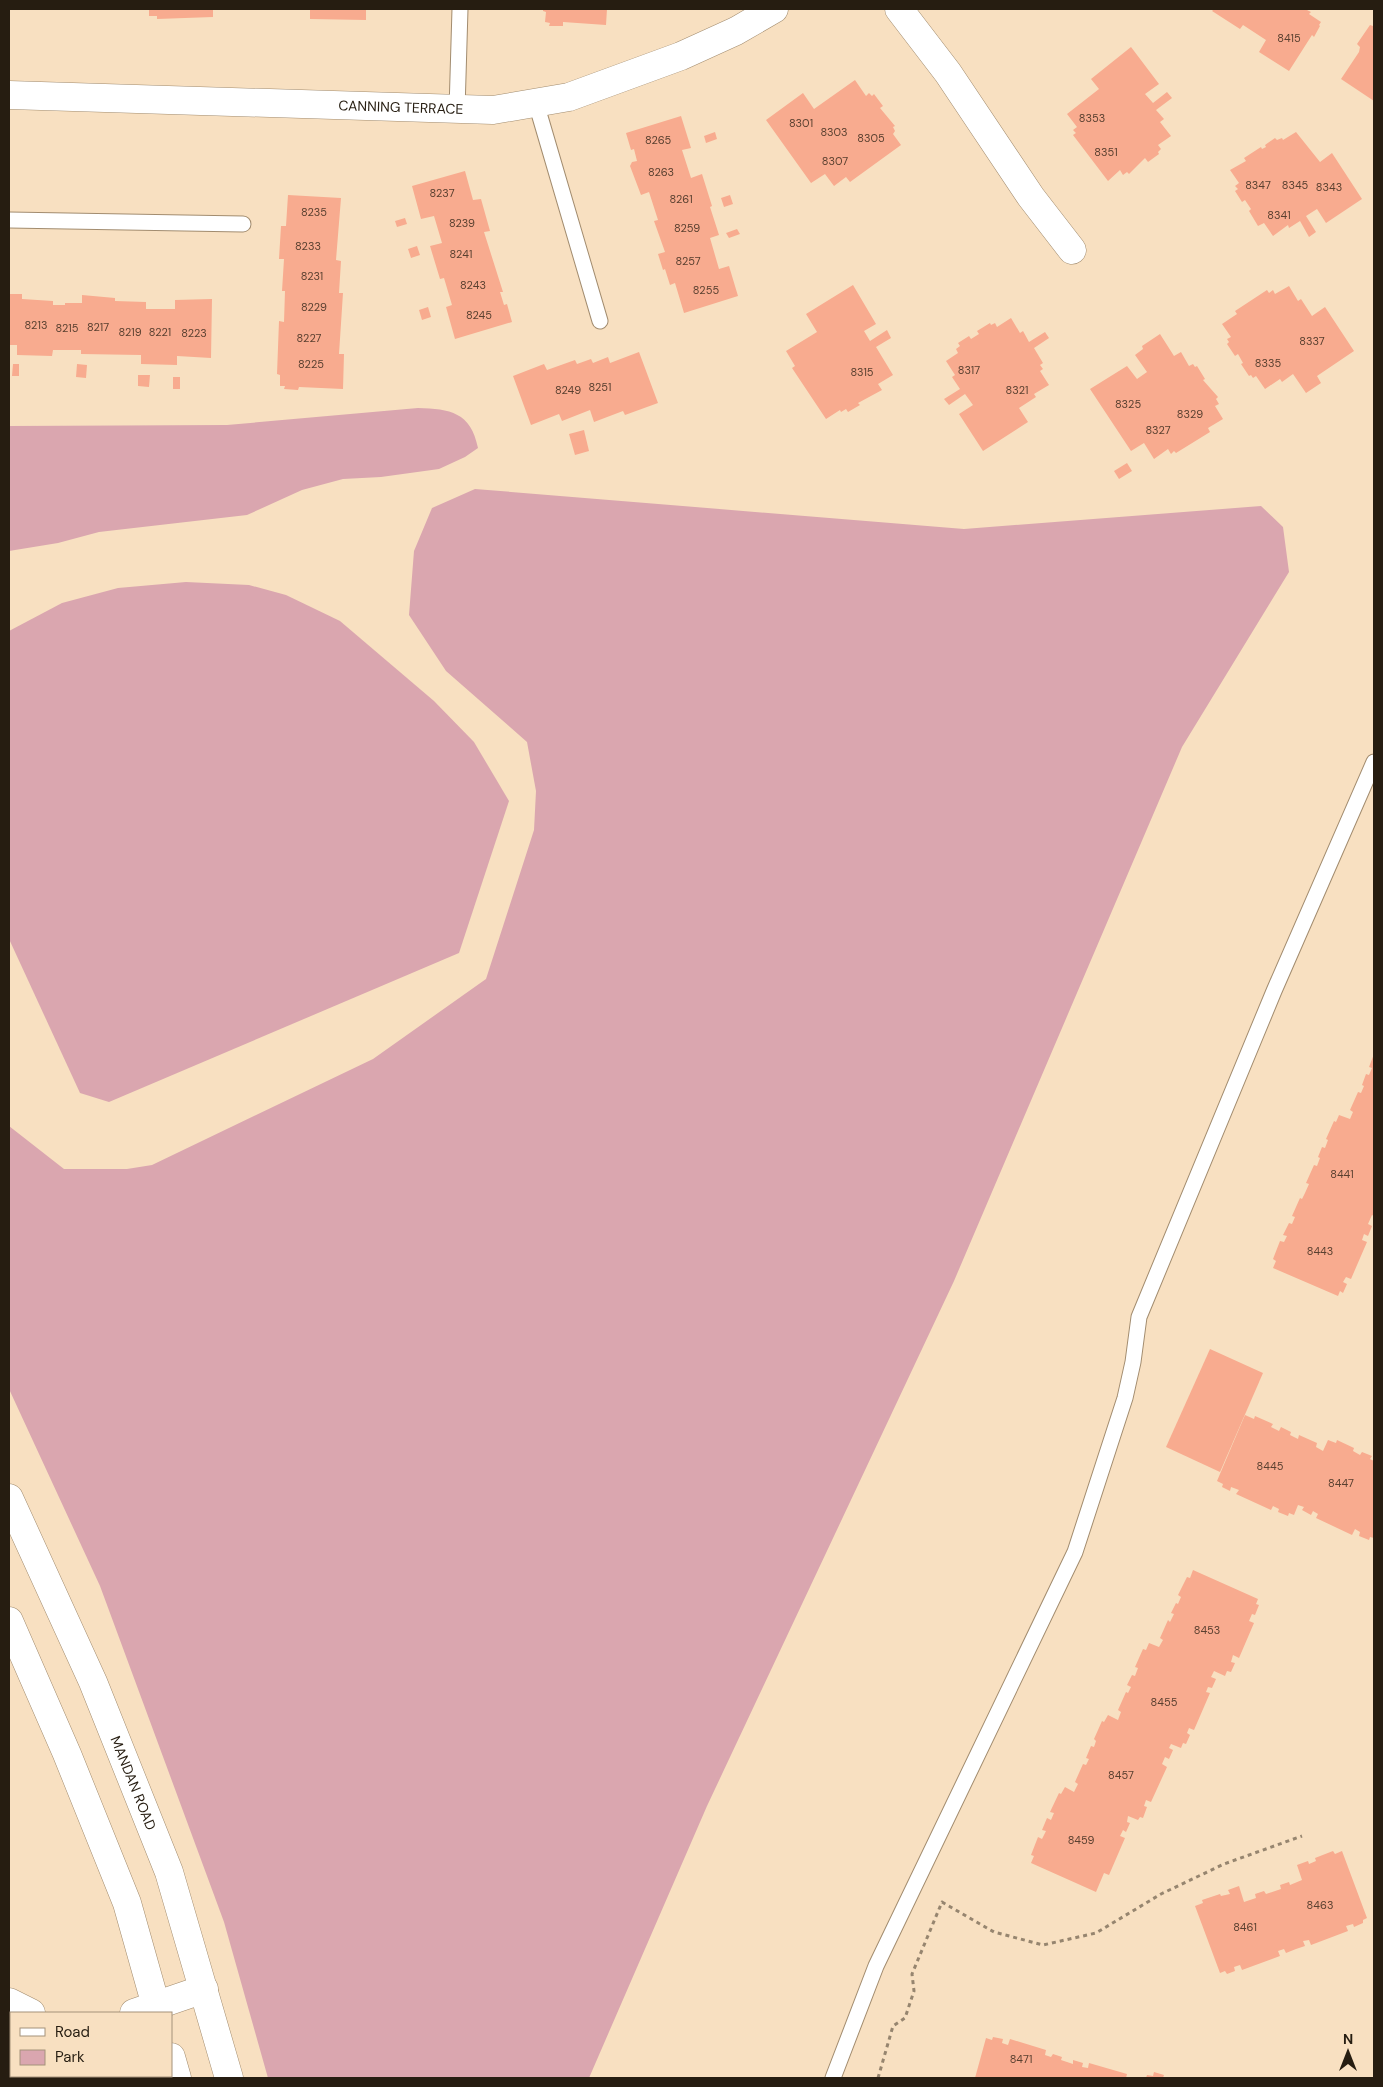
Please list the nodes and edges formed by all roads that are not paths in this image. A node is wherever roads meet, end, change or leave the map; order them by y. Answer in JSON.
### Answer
{"nodes":[{"id":1,"x":460,"y":9,"type":"edge"},
{"id":2,"x":774,"y":9,"type":"edge"},
{"id":3,"x":899,"y":9,"type":"edge"},
{"id":4,"x":9,"y":95,"type":"edge"},
{"id":5,"x":536,"y":104,"type":"junction"},
{"id":6,"x":457,"y":110,"type":"junction"},
{"id":7,"x":9,"y":220,"type":"edge"},
{"id":8,"x":243,"y":224,"type":"dead end"},
{"id":9,"x":1072,"y":250,"type":"dead end"},
{"id":10,"x":600,"y":321,"type":"dead end"},
{"id":11,"x":1374,"y":762,"type":"edge"},
{"id":12,"x":9,"y":1498,"type":"edge"},
{"id":13,"x":18,"y":1541,"type":"edge"},
{"id":14,"x":9,"y":1620,"type":"edge"},
{"id":15,"x":204,"y":1989,"type":"junction"},
{"id":16,"x":9,"y":2002,"type":"edge"},
{"id":17,"x":149,"y":2011,"type":"edge"},
{"id":18,"x":29,"y":2012,"type":"edge"},
{"id":19,"x":172,"y":2060,"type":"edge"},
{"id":20,"x":177,"y":2078,"type":"edge"},
{"id":21,"x":229,"y":2078,"type":"edge"},
{"id":22,"x":833,"y":2078,"type":"edge"}],
"edges":[{"from":1,"to":6,"type":"lane"},
{"from":2,"to":5,"type":"street","name":"CANNING TERRACE"},
{"from":3,"to":9,"type":"street"},
{"from":4,"to":6,"type":"street","name":"CANNING TERRACE"},
{"from":5,"to":6,"type":"street","name":"CANNING TERRACE"},
{"from":5,"to":10,"type":"lane"},
{"from":7,"to":8,"type":"lane"},
{"from":11,"to":22,"type":"lane"},
{"from":12,"to":13,"type":"street","name":"MANDAN ROAD"},
{"from":13,"to":15,"type":"street","name":"MANDAN ROAD"},
{"from":14,"to":17,"type":"street"},
{"from":15,"to":17,"type":"street"},
{"from":15,"to":21,"type":"street","name":"MANDAN ROAD"},
{"from":16,"to":18,"type":"street"},
{"from":19,"to":20,"type":"street"}]}
